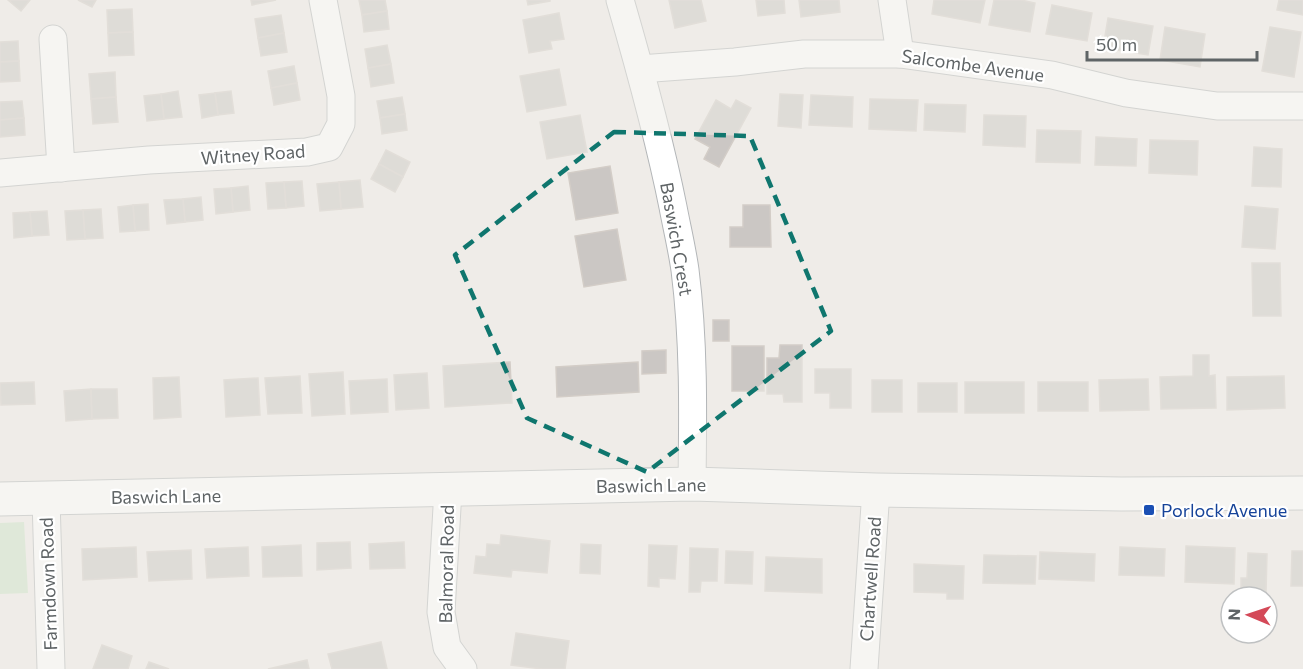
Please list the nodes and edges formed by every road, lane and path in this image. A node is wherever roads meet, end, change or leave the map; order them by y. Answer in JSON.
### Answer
{"nodes":[{"id":1,"x":323,"y":0,"type":"edge"},
{"id":2,"x":620,"y":0,"type":"edge"},
{"id":3,"x":892,"y":0,"type":"edge"},
{"id":4,"x":53,"y":39,"type":"dead end"},
{"id":5,"x":900,"y":54,"type":"junction"},
{"id":6,"x":640,"y":69,"type":"junction"},
{"id":7,"x":1303,"y":106,"type":"edge"},
{"id":8,"x":61,"y":168,"type":"junction"},
{"id":9,"x":0,"y":173,"type":"edge"},
{"id":10,"x":692,"y":484,"type":"junction"},
{"id":11,"x":448,"y":489,"type":"junction"},
{"id":12,"x":876,"y":490,"type":"junction"},
{"id":13,"x":1303,"y":493,"type":"edge"},
{"id":14,"x":46,"y":498,"type":"junction"},
{"id":15,"x":0,"y":499,"type":"edge"},
{"id":16,"x":51,"y":669,"type":"edge"},
{"id":17,"x":463,"y":669,"type":"edge"},
{"id":18,"x":864,"y":669,"type":"edge"}],
"edges":[{"from":1,"to":8,"type":"street","name":"Witney Road"},
{"from":2,"to":6,"type":"street","name":"Baswich Crest"},
{"from":3,"to":5,"type":"street"},
{"from":4,"to":8,"type":"street"},
{"from":5,"to":6,"type":"street","name":"Salcombe Avenue"},
{"from":5,"to":7,"type":"street","name":"Salcombe Avenue"},
{"from":6,"to":10,"type":"street","name":"Baswich Crest"},
{"from":8,"to":9,"type":"street","name":"Witney Road"},
{"from":10,"to":11,"type":"street","name":"Baswich Lane"},
{"from":10,"to":12,"type":"street","name":"Baswich Lane"},
{"from":11,"to":14,"type":"street","name":"Baswich Lane"},
{"from":11,"to":17,"type":"street","name":"Balmoral Road"},
{"from":12,"to":13,"type":"street","name":"Baswich Lane"},
{"from":12,"to":18,"type":"street","name":"Chartwell Road"},
{"from":14,"to":15,"type":"street","name":"Baswich Lane"},
{"from":14,"to":16,"type":"street","name":"Farmdown Road"}]}
